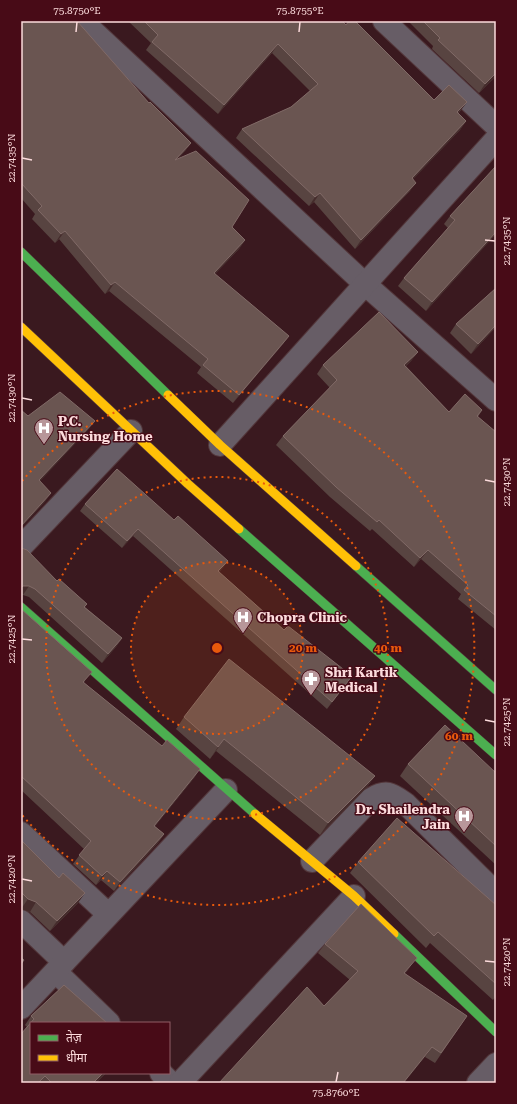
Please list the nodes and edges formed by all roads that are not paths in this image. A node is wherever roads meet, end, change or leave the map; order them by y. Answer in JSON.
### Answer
{"nodes":[{"id":1,"x":82,"y":21,"type":"edge"},
{"id":2,"x":384,"y":21,"type":"edge"},
{"id":3,"x":496,"y":126,"type":"edge"},
{"id":4,"x":496,"y":139,"type":"edge"},
{"id":5,"x":21,"y":252,"type":"edge"},
{"id":6,"x":366,"y":284,"type":"junction"},
{"id":7,"x":22,"y":330,"type":"edge"},
{"id":8,"x":496,"y":400,"type":"edge"},
{"id":9,"x":131,"y":431,"type":"junction"},
{"id":10,"x":220,"y":445,"type":"junction"},
{"id":11,"x":21,"y":547,"type":"edge"},
{"id":12,"x":21,"y":607,"type":"edge"},
{"id":13,"x":496,"y":690,"type":"edge"},
{"id":14,"x":496,"y":755,"type":"edge"},
{"id":15,"x":226,"y":790,"type":"junction"},
{"id":16,"x":21,"y":833,"type":"edge"},
{"id":17,"x":312,"y":861,"type":"junction"},
{"id":18,"x":496,"y":893,"type":"edge"},
{"id":19,"x":354,"y":896,"type":"junction"},
{"id":20,"x":108,"y":914,"type":"junction"},
{"id":21,"x":21,"y":921,"type":"edge"},
{"id":22,"x":60,"y":967,"type":"junction"},
{"id":23,"x":21,"y":1008,"type":"edge"},
{"id":24,"x":108,"y":1022,"type":"edge"},
{"id":25,"x":496,"y":1032,"type":"edge"},
{"id":26,"x":496,"y":1064,"type":"edge"},
{"id":27,"x":162,"y":1074,"type":"edge"},
{"id":28,"x":171,"y":1083,"type":"edge"},
{"id":29,"x":180,"y":1083,"type":"edge"},
{"id":30,"x":478,"y":1083,"type":"edge"}],
"edges":[{"from":1,"to":6,"type":"street"},
{"from":2,"to":3,"type":"street"},
{"from":4,"to":6,"type":"street"},
{"from":5,"to":10,"type":"main road"},
{"from":6,"to":8,"type":"street"},
{"from":6,"to":10,"type":"street"},
{"from":7,"to":9,"type":"main road"},
{"from":9,"to":11,"type":"street"},
{"from":9,"to":14,"type":"main road"},
{"from":10,"to":13,"type":"main road"},
{"from":12,"to":15,"type":"main road"},
{"from":15,"to":17,"type":"main road"},
{"from":15,"to":20,"type":"street"},
{"from":16,"to":20,"type":"street"},
{"from":17,"to":18,"type":"street"},
{"from":17,"to":19,"type":"main road"},
{"from":19,"to":25,"type":"main road"},
{"from":19,"to":29,"type":"street"},
{"from":20,"to":22,"type":"street"},
{"from":21,"to":22,"type":"street"},
{"from":22,"to":23,"type":"street"},
{"from":22,"to":24,"type":"street"},
{"from":26,"to":30,"type":"street"},
{"from":27,"to":28,"type":"street"}]}
